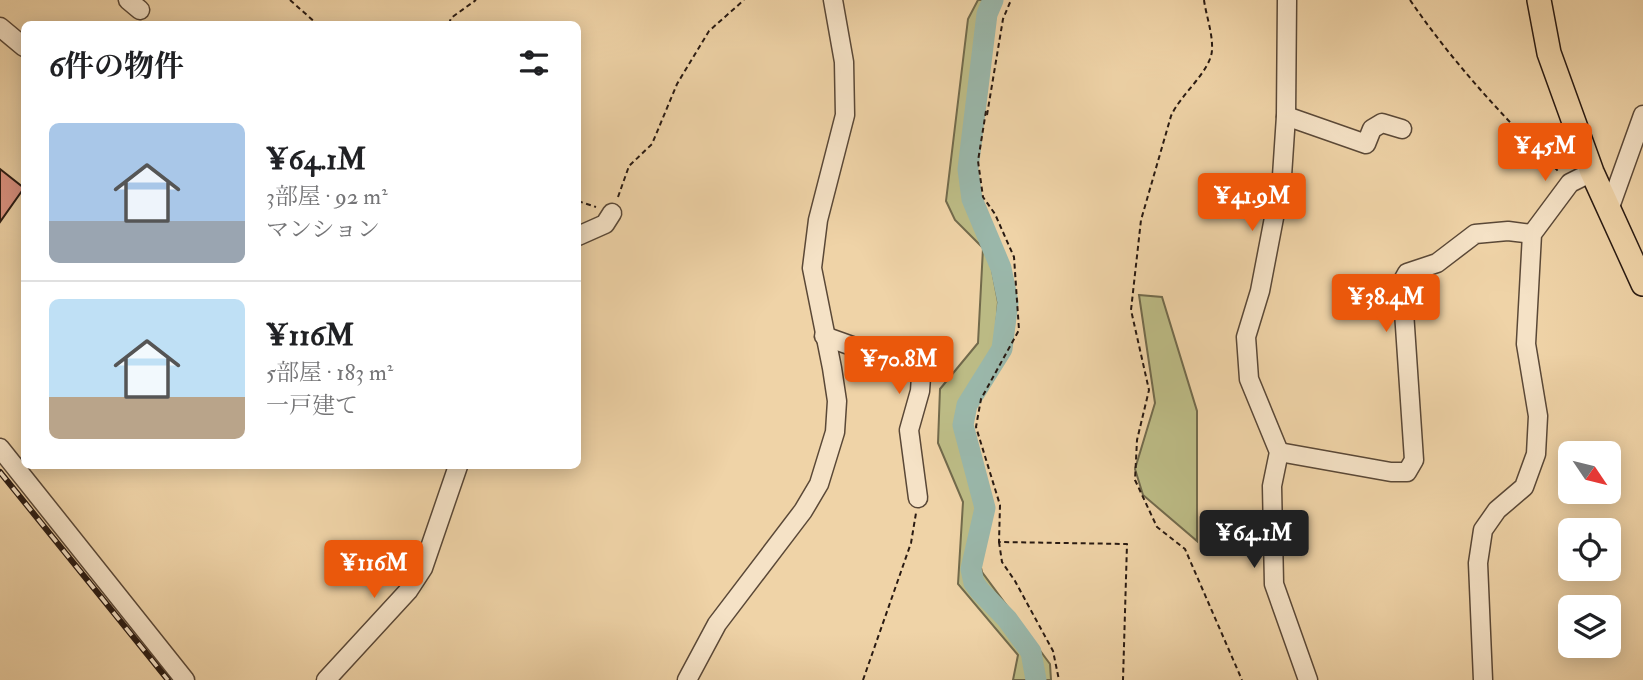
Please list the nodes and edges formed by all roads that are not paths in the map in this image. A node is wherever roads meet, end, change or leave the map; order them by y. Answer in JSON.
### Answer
{"nodes":[{"id":1,"x":833,"y":0,"type":"edge"},
{"id":2,"x":1287,"y":0,"type":"edge"},
{"id":3,"x":1539,"y":0,"type":"edge"},
{"id":4,"x":0,"y":27,"type":"edge"},
{"id":5,"x":21,"y":44,"type":"edge"},
{"id":6,"x":1643,"y":115,"type":"edge"},
{"id":7,"x":1286,"y":116,"type":"junction"},
{"id":8,"x":1402,"y":130,"type":"dead end"},
{"id":9,"x":1592,"y":172,"type":"junction"},
{"id":10,"x":1610,"y":207,"type":"junction"},
{"id":11,"x":612,"y":213,"type":"road end"},
{"id":12,"x":1532,"y":234,"type":"junction"},
{"id":13,"x":581,"y":235,"type":"edge"},
{"id":14,"x":1643,"y":284,"type":"edge"},
{"id":15,"x":824,"y":335,"type":"junction"},
{"id":16,"x":0,"y":448,"type":"edge"},
{"id":17,"x":1279,"y":452,"type":"junction"},
{"id":18,"x":457,"y":469,"type":"edge"},
{"id":19,"x":918,"y":498,"type":"road end"},
{"id":20,"x":185,"y":680,"type":"edge"},
{"id":21,"x":326,"y":680,"type":"edge"},
{"id":22,"x":687,"y":680,"type":"edge"},
{"id":23,"x":1308,"y":680,"type":"edge"},
{"id":24,"x":1483,"y":680,"type":"edge"}],
"edges":[{"from":1,"to":15,"type":"street"},
{"from":2,"to":7,"type":"street"},
{"from":3,"to":9,"type":"main road"},
{"from":4,"to":5,"type":"street"},
{"from":6,"to":10,"type":"street"},
{"from":7,"to":8,"type":"street"},
{"from":7,"to":17,"type":"street"},
{"from":9,"to":10,"type":"main road"},
{"from":9,"to":12,"type":"street"},
{"from":10,"to":14,"type":"main road"},
{"from":11,"to":13,"type":"street"},
{"from":12,"to":17,"type":"street"},
{"from":12,"to":24,"type":"street"},
{"from":15,"to":19,"type":"street"},
{"from":15,"to":22,"type":"street"},
{"from":16,"to":20,"type":"street"},
{"from":17,"to":23,"type":"street"},
{"from":18,"to":21,"type":"street"}]}
